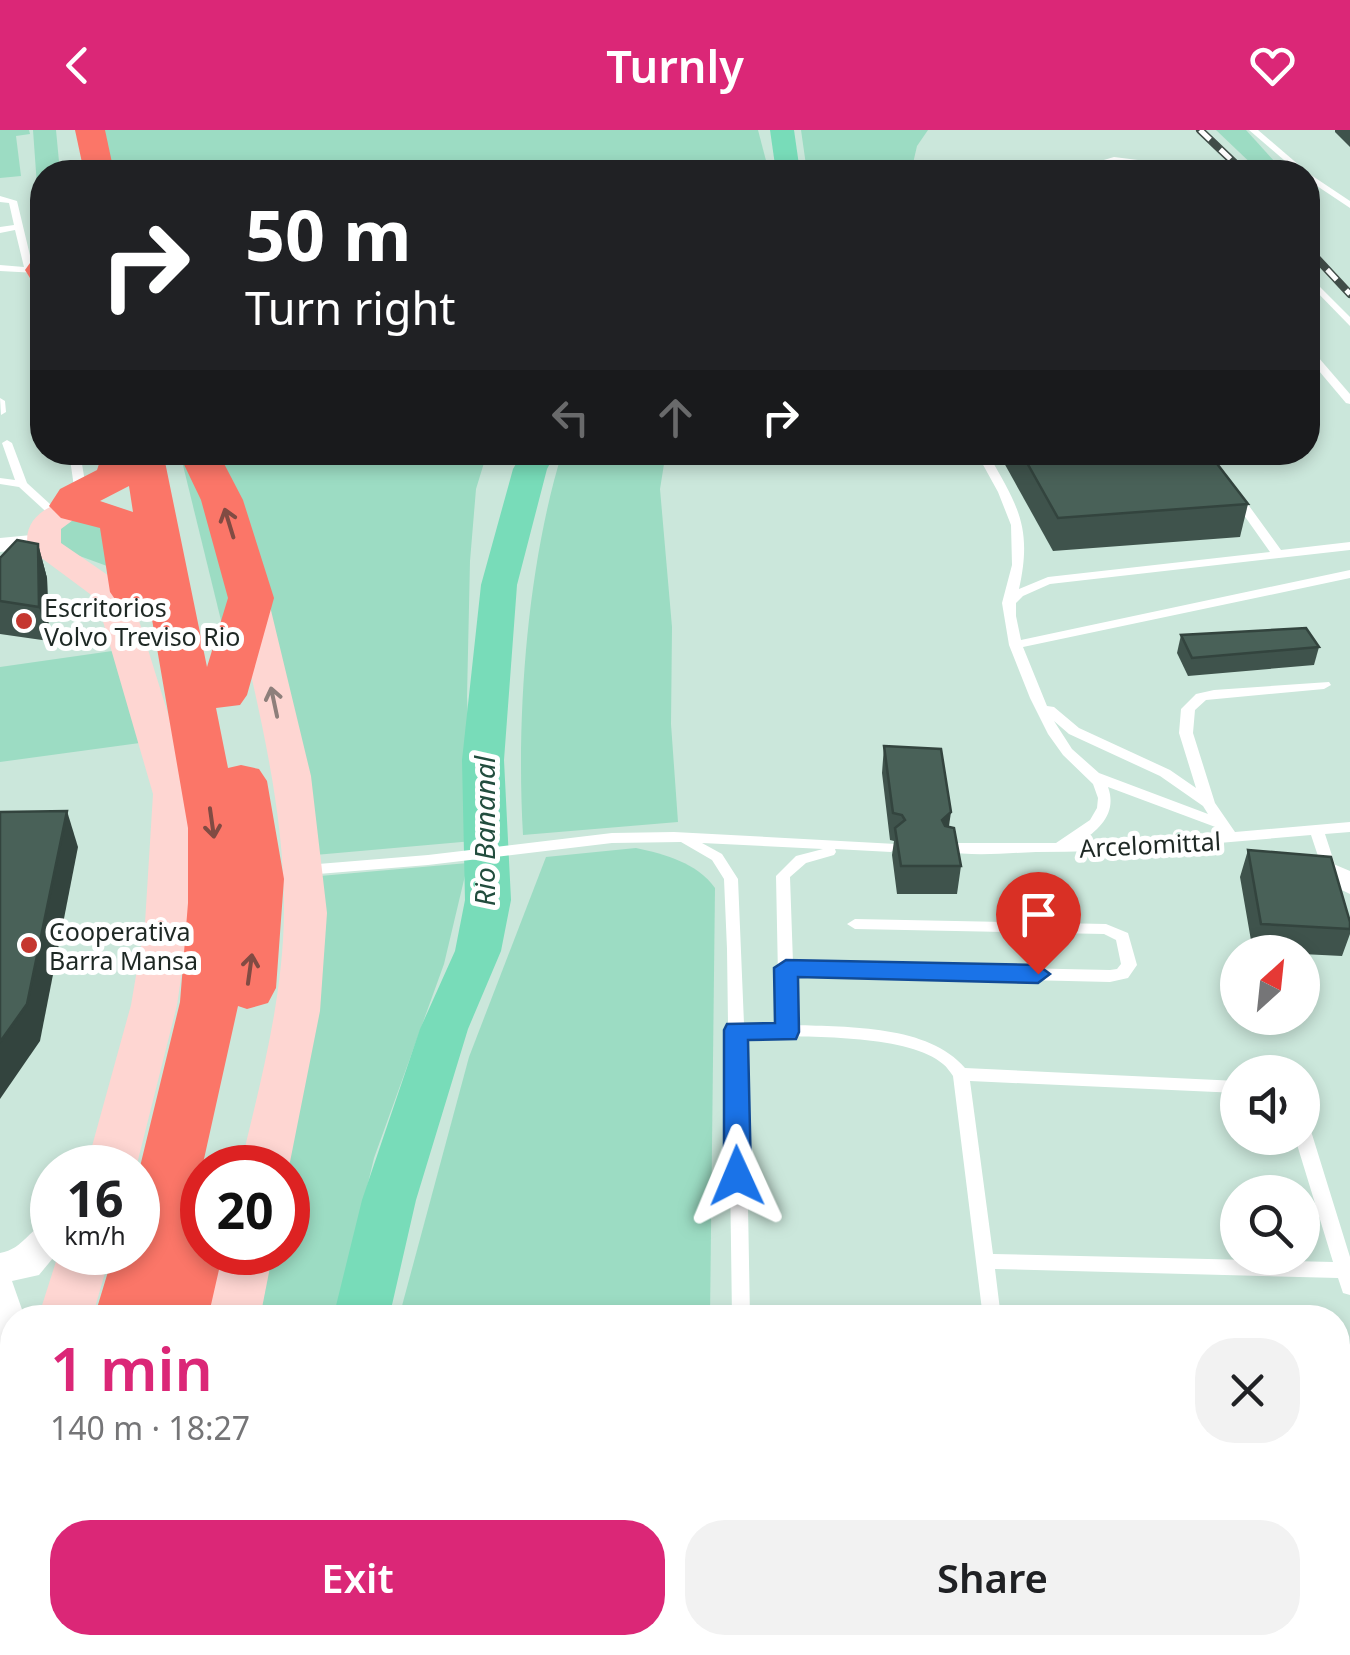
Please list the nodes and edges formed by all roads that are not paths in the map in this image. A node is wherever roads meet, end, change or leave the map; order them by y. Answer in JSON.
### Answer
{"nodes":[{"id":1,"x":72,"y":130,"type":"edge"},
{"id":2,"x":90,"y":130,"type":"edge"},
{"id":3,"x":1253,"y":130,"type":"edge"},
{"id":4,"x":77,"y":160,"type":"edge"},
{"id":5,"x":97,"y":160,"type":"edge"},
{"id":6,"x":1288,"y":160,"type":"edge"},
{"id":7,"x":1320,"y":184,"type":"edge"},
{"id":8,"x":0,"y":199,"type":"edge"},
{"id":9,"x":1350,"y":205,"type":"edge"},
{"id":10,"x":20,"y":227,"type":"junction"},
{"id":11,"x":0,"y":230,"type":"edge"},
{"id":12,"x":30,"y":251,"type":"edge"},
{"id":13,"x":0,"y":268,"type":"edge"},
{"id":14,"x":30,"y":271,"type":"edge"},
{"id":15,"x":1320,"y":291,"type":"edge"},
{"id":16,"x":1350,"y":323,"type":"edge"},
{"id":17,"x":1320,"y":366,"type":"edge"},
{"id":18,"x":0,"y":401,"type":"edge"},
{"id":19,"x":1350,"y":401,"type":"edge"},
{"id":20,"x":0,"y":412,"type":"edge"},
{"id":21,"x":4,"y":440,"type":"edge"},
{"id":22,"x":72,"y":465,"type":"edge"},
{"id":23,"x":119,"y":465,"type":"edge"},
{"id":24,"x":145,"y":465,"type":"edge"},
{"id":25,"x":176,"y":465,"type":"edge"},
{"id":26,"x":204,"y":465,"type":"edge"},
{"id":27,"x":988,"y":465,"type":"edge"},
{"id":28,"x":0,"y":481,"type":"edge"},
{"id":29,"x":1226,"y":482,"type":"edge"},
{"id":30,"x":22,"y":484,"type":"junction"},
{"id":31,"x":63,"y":515,"type":"junction"},
{"id":32,"x":0,"y":545,"type":"edge"},
{"id":33,"x":1350,"y":546,"type":"edge"},
{"id":34,"x":1279,"y":556,"type":"junction"},
{"id":35,"x":1350,"y":574,"type":"edge"},
{"id":36,"x":251,"y":598,"type":"junction"},
{"id":37,"x":1008,"y":603,"type":"junction"},
{"id":38,"x":1015,"y":645,"type":"junction"},
{"id":39,"x":1324,"y":685,"type":"dead end"},
{"id":40,"x":223,"y":695,"type":"junction"},
{"id":41,"x":1040,"y":701,"type":"junction"},
{"id":42,"x":201,"y":764,"type":"junction"},
{"id":43,"x":1094,"y":776,"type":"junction"},
{"id":44,"x":1208,"y":803,"type":"junction"},
{"id":45,"x":1350,"y":827,"type":"edge"},
{"id":46,"x":1316,"y":830,"type":"junction"},
{"id":47,"x":1228,"y":832,"type":"junction"},
{"id":48,"x":674,"y":837,"type":"junction"},
{"id":49,"x":852,"y":847,"type":"junction"},
{"id":50,"x":892,"y":847,"type":"edge"},
{"id":51,"x":949,"y":848,"type":"edge"},
{"id":52,"x":1055,"y":849,"type":"junction"},
{"id":53,"x":302,"y":868,"type":"junction"},
{"id":54,"x":1340,"y":883,"type":"edge"},
{"id":55,"x":855,"y":924,"type":"dead end"},
{"id":56,"x":786,"y":968,"type":"junction"},
{"id":57,"x":736,"y":1030,"type":"junction"},
{"id":58,"x":787,"y":1032,"type":"junction"},
{"id":59,"x":961,"y":1074,"type":"junction"},
{"id":60,"x":1220,"y":1086,"type":"edge"},
{"id":61,"x":115,"y":1145,"type":"edge"},
{"id":62,"x":216,"y":1145,"type":"edge"},
{"id":63,"x":271,"y":1145,"type":"edge"},
{"id":64,"x":1309,"y":1155,"type":"edge"},
{"id":65,"x":30,"y":1259,"type":"edge"},
{"id":66,"x":985,"y":1262,"type":"junction"},
{"id":67,"x":0,"y":1268,"type":"edge"},
{"id":68,"x":78,"y":1275,"type":"edge"},
{"id":69,"x":183,"y":1275,"type":"edge"},
{"id":70,"x":242,"y":1275,"type":"edge"},
{"id":71,"x":1347,"y":1278,"type":"edge"},
{"id":72,"x":68,"y":1305,"type":"edge"},
{"id":73,"x":132,"y":1305,"type":"edge"},
{"id":74,"x":175,"y":1305,"type":"edge"},
{"id":75,"x":236,"y":1305,"type":"edge"},
{"id":76,"x":741,"y":1305,"type":"edge"},
{"id":77,"x":990,"y":1305,"type":"edge"}],
"edges":[{"from":1,"to":4,"type":"highway"},
{"from":2,"to":5,"type":"highway"},
{"from":3,"to":6,"type":"lane"},
{"from":7,"to":9,"type":"lane"},
{"from":8,"to":10,"type":"lane"},
{"from":10,"to":11,"type":"lane"},
{"from":10,"to":12,"type":"lane"},
{"from":13,"to":14,"type":"lane"},
{"from":15,"to":16,"type":"lane"},
{"from":17,"to":19,"type":"lane"},
{"from":18,"to":20,"type":"lane"},
{"from":21,"to":30,"type":"lane"},
{"from":22,"to":31,"type":"lane"},
{"from":23,"to":31,"type":"highway"},
{"from":24,"to":42,"type":"highway"},
{"from":25,"to":40,"type":"highway"},
{"from":36,"to":26,"type":"highway","one_way":true},
{"from":27,"to":37,"type":"lane"},
{"from":28,"to":30,"type":"lane"},
{"from":29,"to":34,"type":"lane"},
{"from":30,"to":31,"type":"lane"},
{"from":31,"to":32,"type":"street"},
{"from":31,"to":42,"type":"highway"},
{"from":31,"to":61,"type":"main road"},
{"from":33,"to":34,"type":"lane"},
{"from":34,"to":37,"type":"lane"},
{"from":35,"to":38,"type":"lane"},
{"from":36,"to":40,"type":"highway"},
{"from":53,"to":36,"type":"main road","one_way":true},
{"from":37,"to":38,"type":"lane"},
{"from":38,"to":41,"type":"lane"},
{"from":39,"to":44,"type":"lane"},
{"from":62,"to":40,"type":"highway","one_way":true},
{"from":41,"to":43,"type":"lane"},
{"from":41,"to":44,"type":"lane"},
{"from":42,"to":73,"type":"highway","one_way":true},
{"from":43,"to":47,"type":"lane"},
{"from":43,"to":52,"type":"lane"},
{"from":44,"to":47,"type":"lane"},
{"from":45,"to":46,"type":"lane","name":"Arcelomittal"},
{"from":46,"to":47,"type":"lane","name":"Arcelomittal"},
{"from":46,"to":54,"type":"lane"},
{"from":47,"to":52,"type":"lane","name":"Arcelomittal"},
{"from":48,"to":49,"type":"lane"},
{"from":48,"to":53,"type":"lane"},
{"from":48,"to":57,"type":"lane"},
{"from":49,"to":50,"type":"lane"},
{"from":49,"to":56,"type":"lane"},
{"from":51,"to":52,"type":"lane","name":"Arcelomittal"},
{"from":53,"to":63,"type":"main road"},
{"from":55,"to":56,"type":"lane"},
{"from":56,"to":58,"type":"lane"},
{"from":57,"to":58,"type":"lane"},
{"from":57,"to":76,"type":"lane"},
{"from":58,"to":59,"type":"lane"},
{"from":59,"to":60,"type":"lane"},
{"from":59,"to":66,"type":"lane"},
{"from":64,"to":71,"type":"lane"},
{"from":65,"to":67,"type":"street"},
{"from":66,"to":71,"type":"lane"},
{"from":66,"to":77,"type":"lane"},
{"from":68,"to":72,"type":"main road"},
{"from":69,"to":74,"type":"highway"},
{"from":70,"to":75,"type":"main road"}]}
